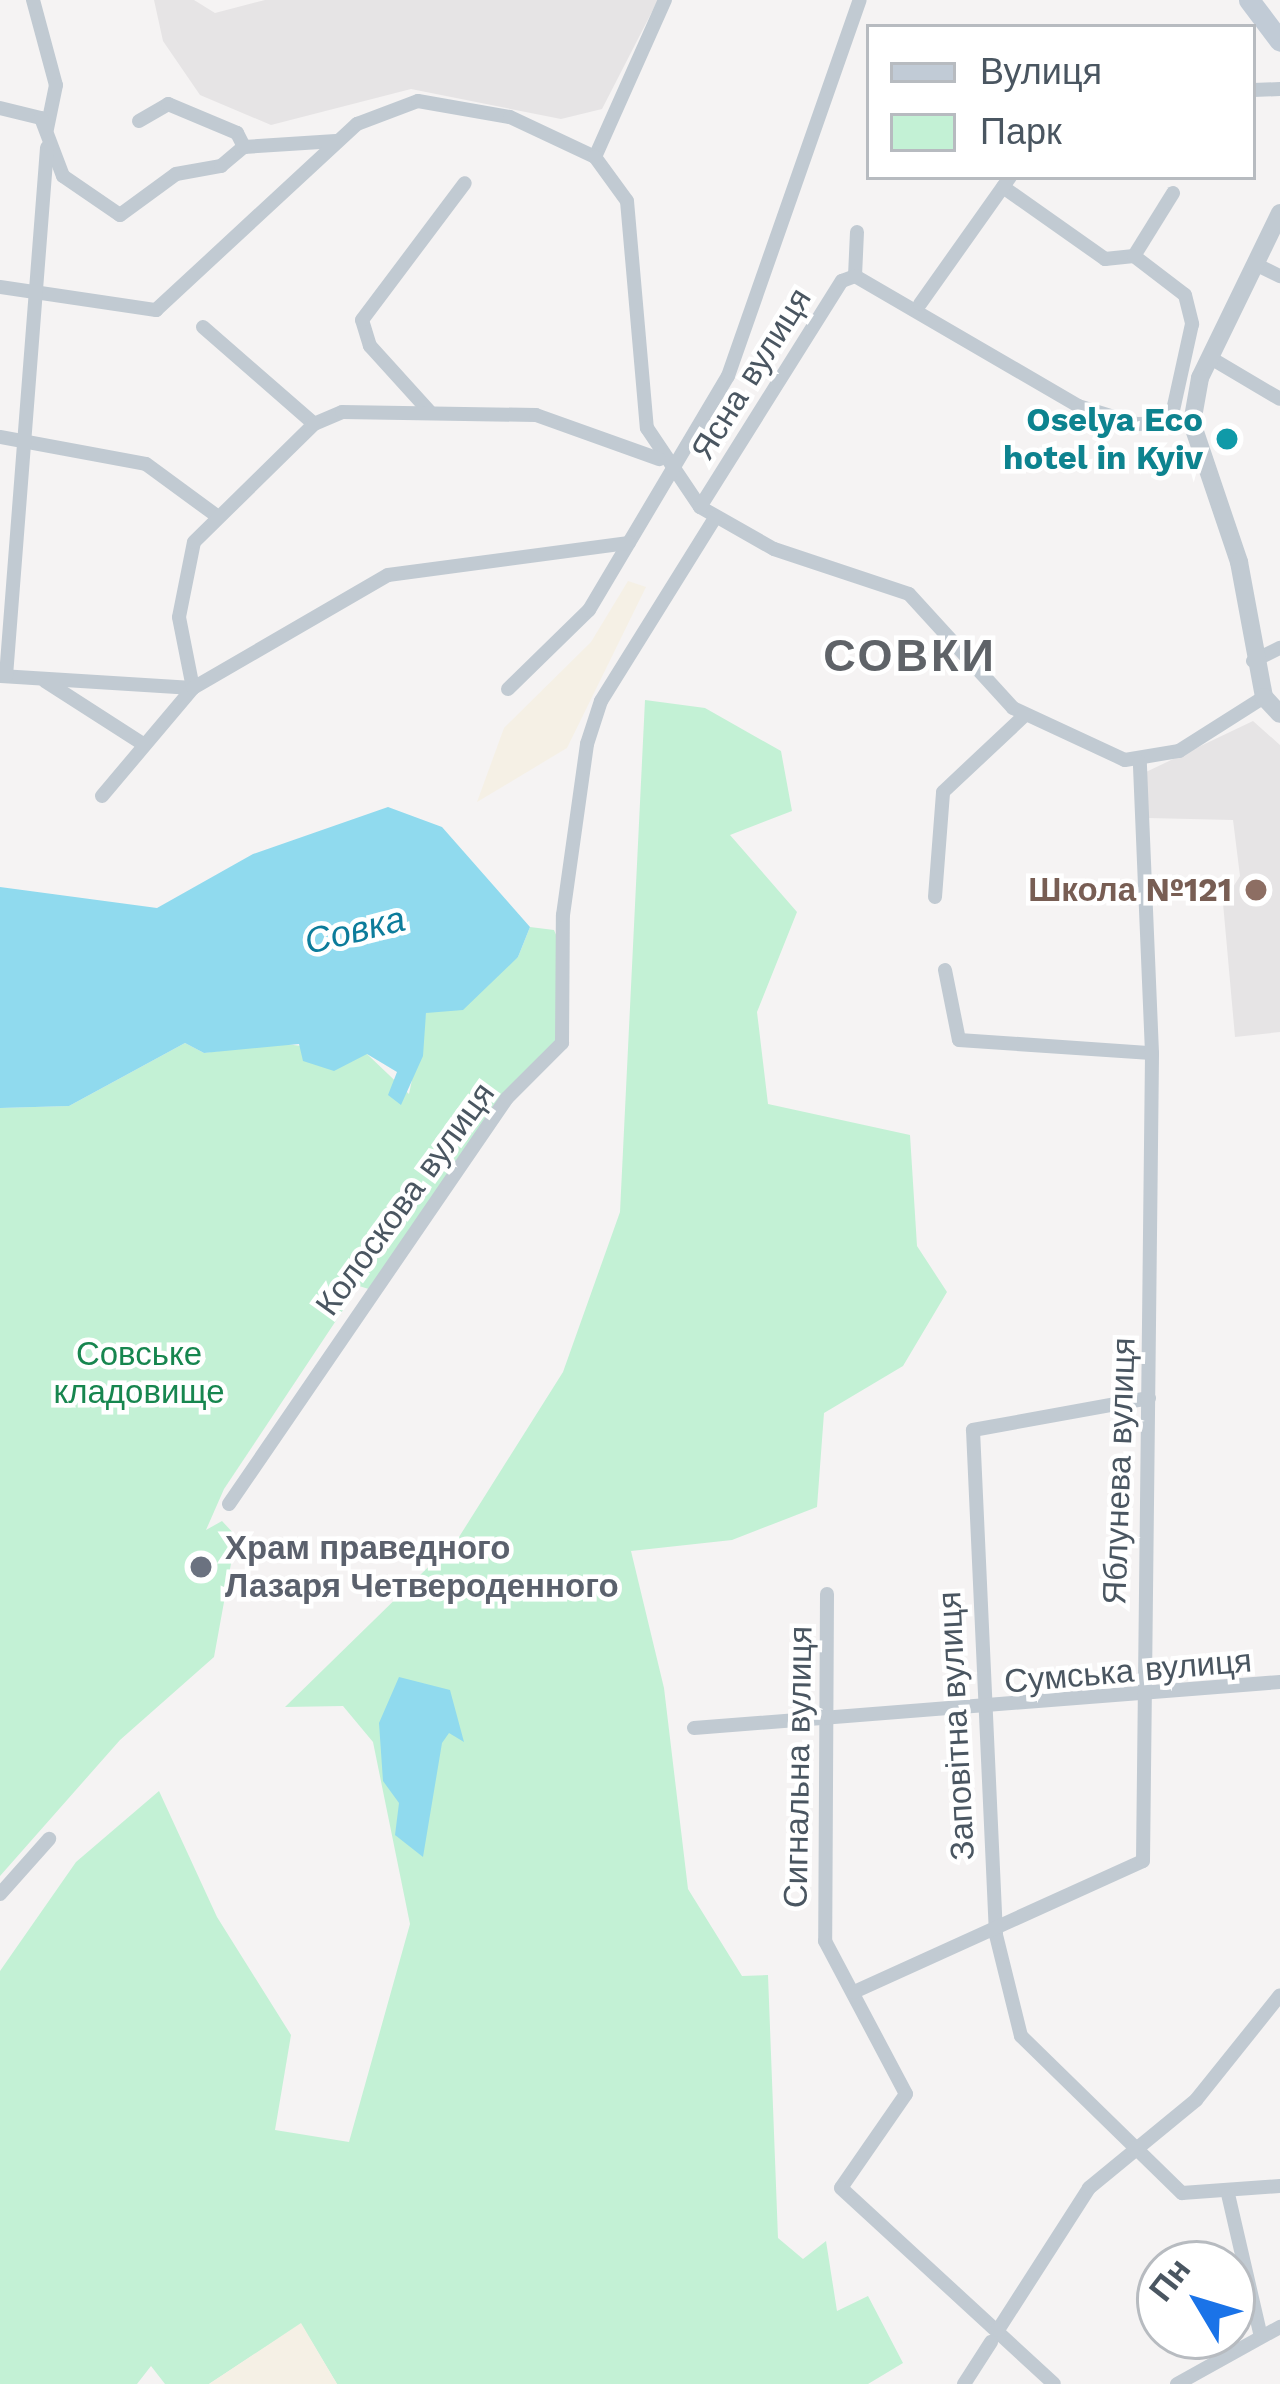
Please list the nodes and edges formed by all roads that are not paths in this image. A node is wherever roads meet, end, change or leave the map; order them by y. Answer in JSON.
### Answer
{"nodes":[{"id":1,"x":33,"y":0,"type":"edge"},
{"id":2,"x":665,"y":0,"type":"edge"},
{"id":3,"x":860,"y":0,"type":"edge"},
{"id":4,"x":1249,"y":0,"type":"edge"},
{"id":5,"x":1280,"y":41,"type":"edge"},
{"id":6,"x":0,"y":108,"type":"edge"},
{"id":7,"x":139,"y":121,"type":"dead end"},
{"id":8,"x":46,"y":131,"type":"junction"},
{"id":9,"x":336,"y":141,"type":"junction"},
{"id":10,"x":47,"y":148,"type":"junction"},
{"id":11,"x":244,"y":148,"type":"junction"},
{"id":12,"x":595,"y":157,"type":"junction"},
{"id":13,"x":1006,"y":182,"type":"edge"},
{"id":14,"x":465,"y":183,"type":"dead end"},
{"id":15,"x":1173,"y":193,"type":"dead end"},
{"id":16,"x":1280,"y":213,"type":"edge"},
{"id":17,"x":857,"y":232,"type":"dead end"},
{"id":18,"x":1134,"y":256,"type":"junction"},
{"id":19,"x":1255,"y":264,"type":"junction"},
{"id":20,"x":856,"y":276,"type":"junction"},
{"id":21,"x":1280,"y":276,"type":"edge"},
{"id":22,"x":0,"y":286,"type":"edge"},
{"id":23,"x":34,"y":291,"type":"junction"},
{"id":24,"x":920,"y":304,"type":"junction"},
{"id":25,"x":203,"y":327,"type":"dead end"},
{"id":26,"x":1209,"y":357,"type":"junction"},
{"id":27,"x":1280,"y":399,"type":"edge"},
{"id":28,"x":429,"y":411,"type":"junction"},
{"id":29,"x":1192,"y":423,"type":"junction"},
{"id":30,"x":314,"y":424,"type":"junction"},
{"id":31,"x":1170,"y":424,"type":"junction"},
{"id":32,"x":0,"y":437,"type":"edge"},
{"id":33,"x":26,"y":440,"type":"junction"},
{"id":34,"x":673,"y":469,"type":"junction"},
{"id":35,"x":700,"y":507,"type":"junction"},
{"id":36,"x":214,"y":514,"type":"junction"},
{"id":37,"x":716,"y":518,"type":"junction"},
{"id":38,"x":629,"y":543,"type":"junction"},
{"id":39,"x":1280,"y":648,"type":"edge"},
{"id":40,"x":1253,"y":662,"type":"junction"},
{"id":41,"x":3,"y":676,"type":"edge"},
{"id":42,"x":45,"y":680,"type":"junction"},
{"id":43,"x":193,"y":688,"type":"junction"},
{"id":44,"x":508,"y":688,"type":"dead end"},
{"id":45,"x":1264,"y":697,"type":"junction"},
{"id":46,"x":1280,"y":714,"type":"edge"},
{"id":47,"x":1024,"y":716,"type":"junction"},
{"id":48,"x":140,"y":742,"type":"junction"},
{"id":49,"x":1140,"y":762,"type":"junction"},
{"id":50,"x":102,"y":796,"type":"dead end"},
{"id":51,"x":935,"y":897,"type":"dead end"},
{"id":52,"x":945,"y":970,"type":"dead end"},
{"id":53,"x":1152,"y":1053,"type":"junction"},
{"id":54,"x":1149,"y":1398,"type":"junction"},
{"id":55,"x":229,"y":1504,"type":"dead end"},
{"id":56,"x":827,"y":1594,"type":"dead end"},
{"id":57,"x":1280,"y":1682,"type":"edge"},
{"id":58,"x":1138,"y":1701,"type":"junction"},
{"id":59,"x":982,"y":1710,"type":"junction"},
{"id":60,"x":825,"y":1720,"type":"junction"},
{"id":61,"x":694,"y":1728,"type":"dead end"},
{"id":62,"x":49,"y":1839,"type":"dead end"},
{"id":63,"x":0,"y":1894,"type":"edge"},
{"id":64,"x":996,"y":1935,"type":"junction"},
{"id":65,"x":854,"y":1992,"type":"junction"},
{"id":66,"x":1280,"y":1995,"type":"edge"},
{"id":67,"x":1139,"y":2145,"type":"junction"},
{"id":68,"x":1280,"y":2186,"type":"edge"},
{"id":69,"x":1228,"y":2194,"type":"junction"},
{"id":70,"x":1280,"y":2327,"type":"edge"},
{"id":71,"x":1260,"y":2332,"type":"junction"},
{"id":72,"x":994,"y":2336,"type":"junction"},
{"id":73,"x":964,"y":2384,"type":"edge"},
{"id":74,"x":1054,"y":2384,"type":"edge"},
{"id":75,"x":1177,"y":2384,"type":"edge"}],
"edges":[{"from":1,"to":8,"type":"street"},
{"from":2,"to":12,"type":"street"},
{"from":3,"to":34,"type":"street"},
{"from":4,"to":5,"type":"main road"},
{"from":6,"to":8,"type":"street"},
{"from":7,"to":11,"type":"street"},
{"from":8,"to":10,"type":"street"},
{"from":9,"to":11,"type":"street"},
{"from":9,"to":12,"type":"street"},
{"from":9,"to":23,"type":"street"},
{"from":10,"to":11,"type":"street"},
{"from":10,"to":23,"type":"street"},
{"from":12,"to":34,"type":"street"},
{"from":13,"to":18,"type":"street"},
{"from":13,"to":24,"type":"street"},
{"from":14,"to":28,"type":"street"},
{"from":15,"to":18,"type":"street"},
{"from":16,"to":19,"type":"street"},
{"from":17,"to":20,"type":"street"},
{"from":18,"to":31,"type":"street"},
{"from":19,"to":21,"type":"street"},
{"from":19,"to":26,"type":"street"},
{"from":20,"to":24,"type":"street","name":"Ясна вулиця"},
{"from":20,"to":35,"type":"street","name":"Ясна вулиця"},
{"from":22,"to":23,"type":"street"},
{"from":23,"to":33,"type":"street"},
{"from":24,"to":31,"type":"street","name":"Ясна вулиця"},
{"from":25,"to":30,"type":"street"},
{"from":26,"to":27,"type":"street"},
{"from":26,"to":29,"type":"street"},
{"from":28,"to":30,"type":"street"},
{"from":28,"to":34,"type":"street"},
{"from":29,"to":31,"type":"street","name":"Ясна вулиця"},
{"from":29,"to":40,"type":"street"},
{"from":30,"to":36,"type":"street"},
{"from":32,"to":33,"type":"street"},
{"from":33,"to":36,"type":"street"},
{"from":33,"to":41,"type":"street"},
{"from":34,"to":35,"type":"street"},
{"from":34,"to":38,"type":"street"},
{"from":35,"to":37,"type":"street"},
{"from":36,"to":43,"type":"street"},
{"from":37,"to":47,"type":"street"},
{"from":37,"to":55,"type":"street","name":"Колоскова вулиця"},
{"from":38,"to":43,"type":"street"},
{"from":38,"to":44,"type":"street"},
{"from":39,"to":40,"type":"street"},
{"from":40,"to":45,"type":"street"},
{"from":41,"to":42,"type":"street"},
{"from":42,"to":43,"type":"street"},
{"from":42,"to":48,"type":"street"},
{"from":43,"to":48,"type":"street"},
{"from":45,"to":46,"type":"street"},
{"from":45,"to":49,"type":"street"},
{"from":47,"to":49,"type":"street"},
{"from":47,"to":51,"type":"street"},
{"from":48,"to":50,"type":"street"},
{"from":49,"to":53,"type":"street","name":"Яблунева вулиця"},
{"from":52,"to":53,"type":"street"},
{"from":53,"to":54,"type":"street","name":"Яблунева вулиця"},
{"from":54,"to":58,"type":"street","name":"Яблунева вулиця"},
{"from":54,"to":59,"type":"street","name":"Заповітна вулиця"},
{"from":56,"to":60,"type":"street","name":"Сигнальна вулиця"},
{"from":57,"to":58,"type":"street","name":"Сумська вулиця"},
{"from":58,"to":59,"type":"street","name":"Сумська вулиця"},
{"from":58,"to":64,"type":"street","name":"Яблунева вулиця"},
{"from":59,"to":60,"type":"street","name":"Сумська вулиця"},
{"from":59,"to":64,"type":"street","name":"Заповітна вулиця"},
{"from":60,"to":61,"type":"street","name":"Сумська вулиця"},
{"from":60,"to":65,"type":"street","name":"Сигнальна вулиця"},
{"from":62,"to":63,"type":"street"},
{"from":64,"to":65,"type":"street","name":"Яблунева вулиця"},
{"from":64,"to":67,"type":"street","name":"Заповітна вулиця"},
{"from":65,"to":72,"type":"street","name":"Сигнальна вулиця"},
{"from":66,"to":67,"type":"street"},
{"from":67,"to":69,"type":"street","name":"Заповітна вулиця"},
{"from":67,"to":72,"type":"street"},
{"from":68,"to":69,"type":"street"},
{"from":69,"to":71,"type":"street"},
{"from":70,"to":71,"type":"street"},
{"from":71,"to":75,"type":"street"},
{"from":72,"to":73,"type":"street"},
{"from":72,"to":74,"type":"street"}]}
